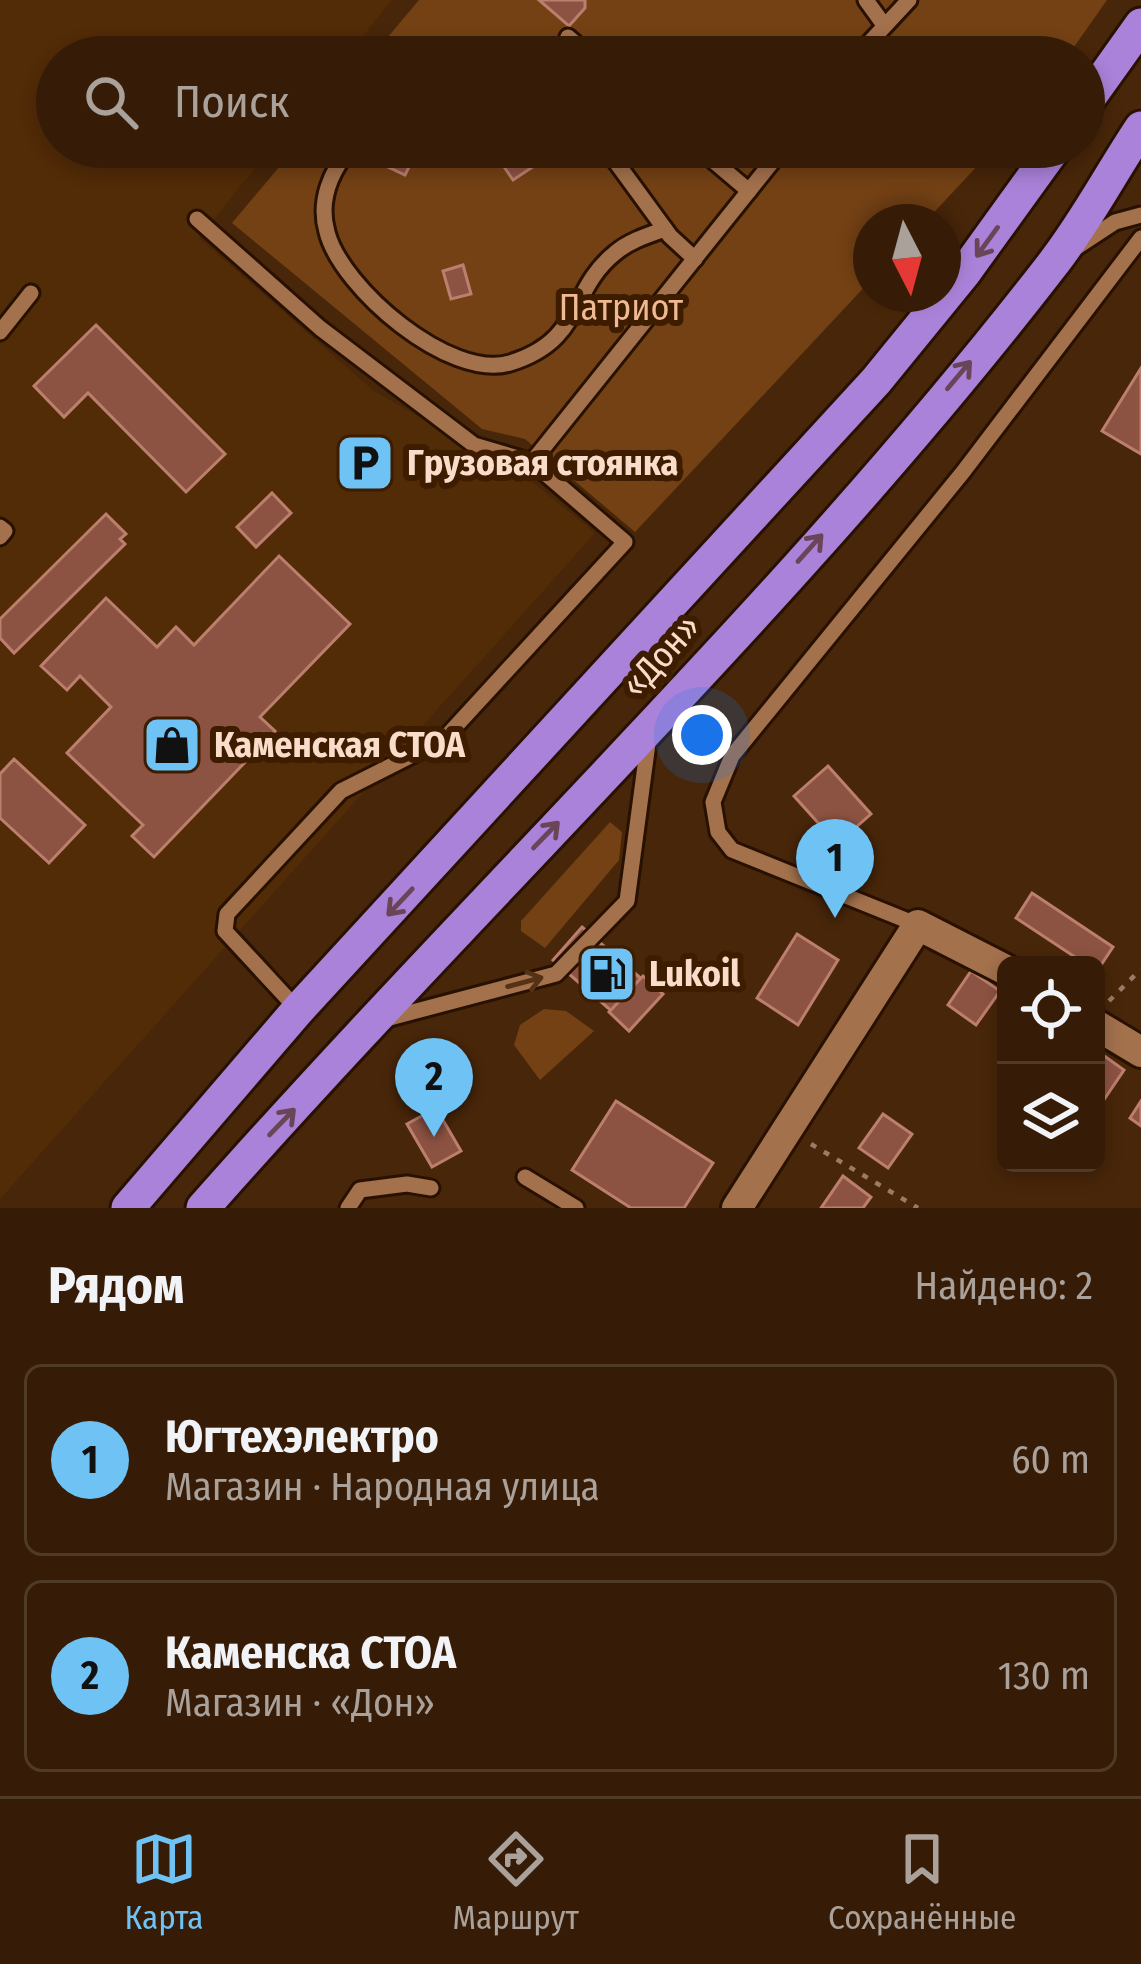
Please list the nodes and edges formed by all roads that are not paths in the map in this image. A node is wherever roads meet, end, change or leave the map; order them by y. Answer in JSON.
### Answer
{"nodes":[{"id":1,"x":866,"y":0,"type":"edge"},
{"id":2,"x":908,"y":0,"type":"edge"},
{"id":3,"x":884,"y":25,"type":"junction"},
{"id":4,"x":1141,"y":25,"type":"edge"},
{"id":5,"x":874,"y":36,"type":"edge"},
{"id":6,"x":1105,"y":76,"type":"edge"},
{"id":7,"x":1141,"y":128,"type":"edge"},
{"id":8,"x":1141,"y":166,"type":"edge"},
{"id":9,"x":338,"y":168,"type":"edge"},
{"id":10,"x":620,"y":168,"type":"edge"},
{"id":11,"x":722,"y":168,"type":"edge"},
{"id":12,"x":767,"y":168,"type":"edge"},
{"id":13,"x":1040,"y":168,"type":"edge"},
{"id":14,"x":749,"y":191,"type":"junction"},
{"id":15,"x":1141,"y":215,"type":"edge"},
{"id":16,"x":197,"y":219,"type":"dead end"},
{"id":17,"x":665,"y":229,"type":"junction"},
{"id":18,"x":1141,"y":238,"type":"edge"},
{"id":19,"x":694,"y":259,"type":"junction"},
{"id":20,"x":1054,"y":262,"type":"junction"},
{"id":21,"x":31,"y":293,"type":"dead end"},
{"id":22,"x":0,"y":332,"type":"edge"},
{"id":23,"x":532,"y":462,"type":"junction"},
{"id":24,"x":0,"y":527,"type":"edge"},
{"id":25,"x":0,"y":537,"type":"edge"},
{"id":26,"x":650,"y":727,"type":"junction"},
{"id":27,"x":918,"y":925,"type":"junction"},
{"id":28,"x":997,"y":965,"type":"edge"},
{"id":29,"x":298,"y":1010,"type":"junction"},
{"id":30,"x":371,"y":1023,"type":"junction"},
{"id":31,"x":1105,"y":1030,"type":"edge"},
{"id":32,"x":1141,"y":1052,"type":"edge"},
{"id":33,"x":525,"y":1177,"type":"dead end"},
{"id":34,"x":431,"y":1188,"type":"dead end"},
{"id":35,"x":128,"y":1208,"type":"edge"},
{"id":36,"x":202,"y":1208,"type":"edge"},
{"id":37,"x":348,"y":1208,"type":"edge"},
{"id":38,"x":576,"y":1208,"type":"edge"},
{"id":39,"x":736,"y":1208,"type":"edge"}],
"edges":[{"from":1,"to":3,"type":"lane"},
{"from":2,"to":3,"type":"lane"},
{"from":3,"to":5,"type":"lane"},
{"from":4,"to":6,"type":"highway"},
{"from":7,"to":20,"type":"highway","name":"«Дон»"},
{"from":8,"to":20,"type":"highway"},
{"from":9,"to":17,"type":"lane"},
{"from":10,"to":17,"type":"lane"},
{"from":11,"to":14,"type":"lane"},
{"from":12,"to":14,"type":"lane"},
{"from":13,"to":29,"type":"highway","name":"«Дон»","one_way":true},
{"from":14,"to":19,"type":"lane"},
{"from":15,"to":20,"type":"lane"},
{"from":16,"to":23,"type":"lane"},
{"from":17,"to":19,"type":"lane"},
{"from":18,"to":27,"type":"lane"},
{"from":19,"to":23,"type":"lane"},
{"from":26,"to":20,"type":"highway","name":"«Дон»","one_way":true},
{"from":21,"to":22,"type":"lane"},
{"from":23,"to":29,"type":"lane"},
{"from":24,"to":25,"type":"lane"},
{"from":30,"to":26,"type":"highway","name":"«Дон»","one_way":true},
{"from":30,"to":26,"type":"lane","one_way":true},
{"from":27,"to":28,"type":"street"},
{"from":27,"to":39,"type":"street"},
{"from":29,"to":35,"type":"highway","name":"«Дон»"},
{"from":36,"to":30,"type":"highway","name":"«Дон»","one_way":true},
{"from":31,"to":32,"type":"street"},
{"from":33,"to":38,"type":"lane"},
{"from":34,"to":37,"type":"lane"}]}
